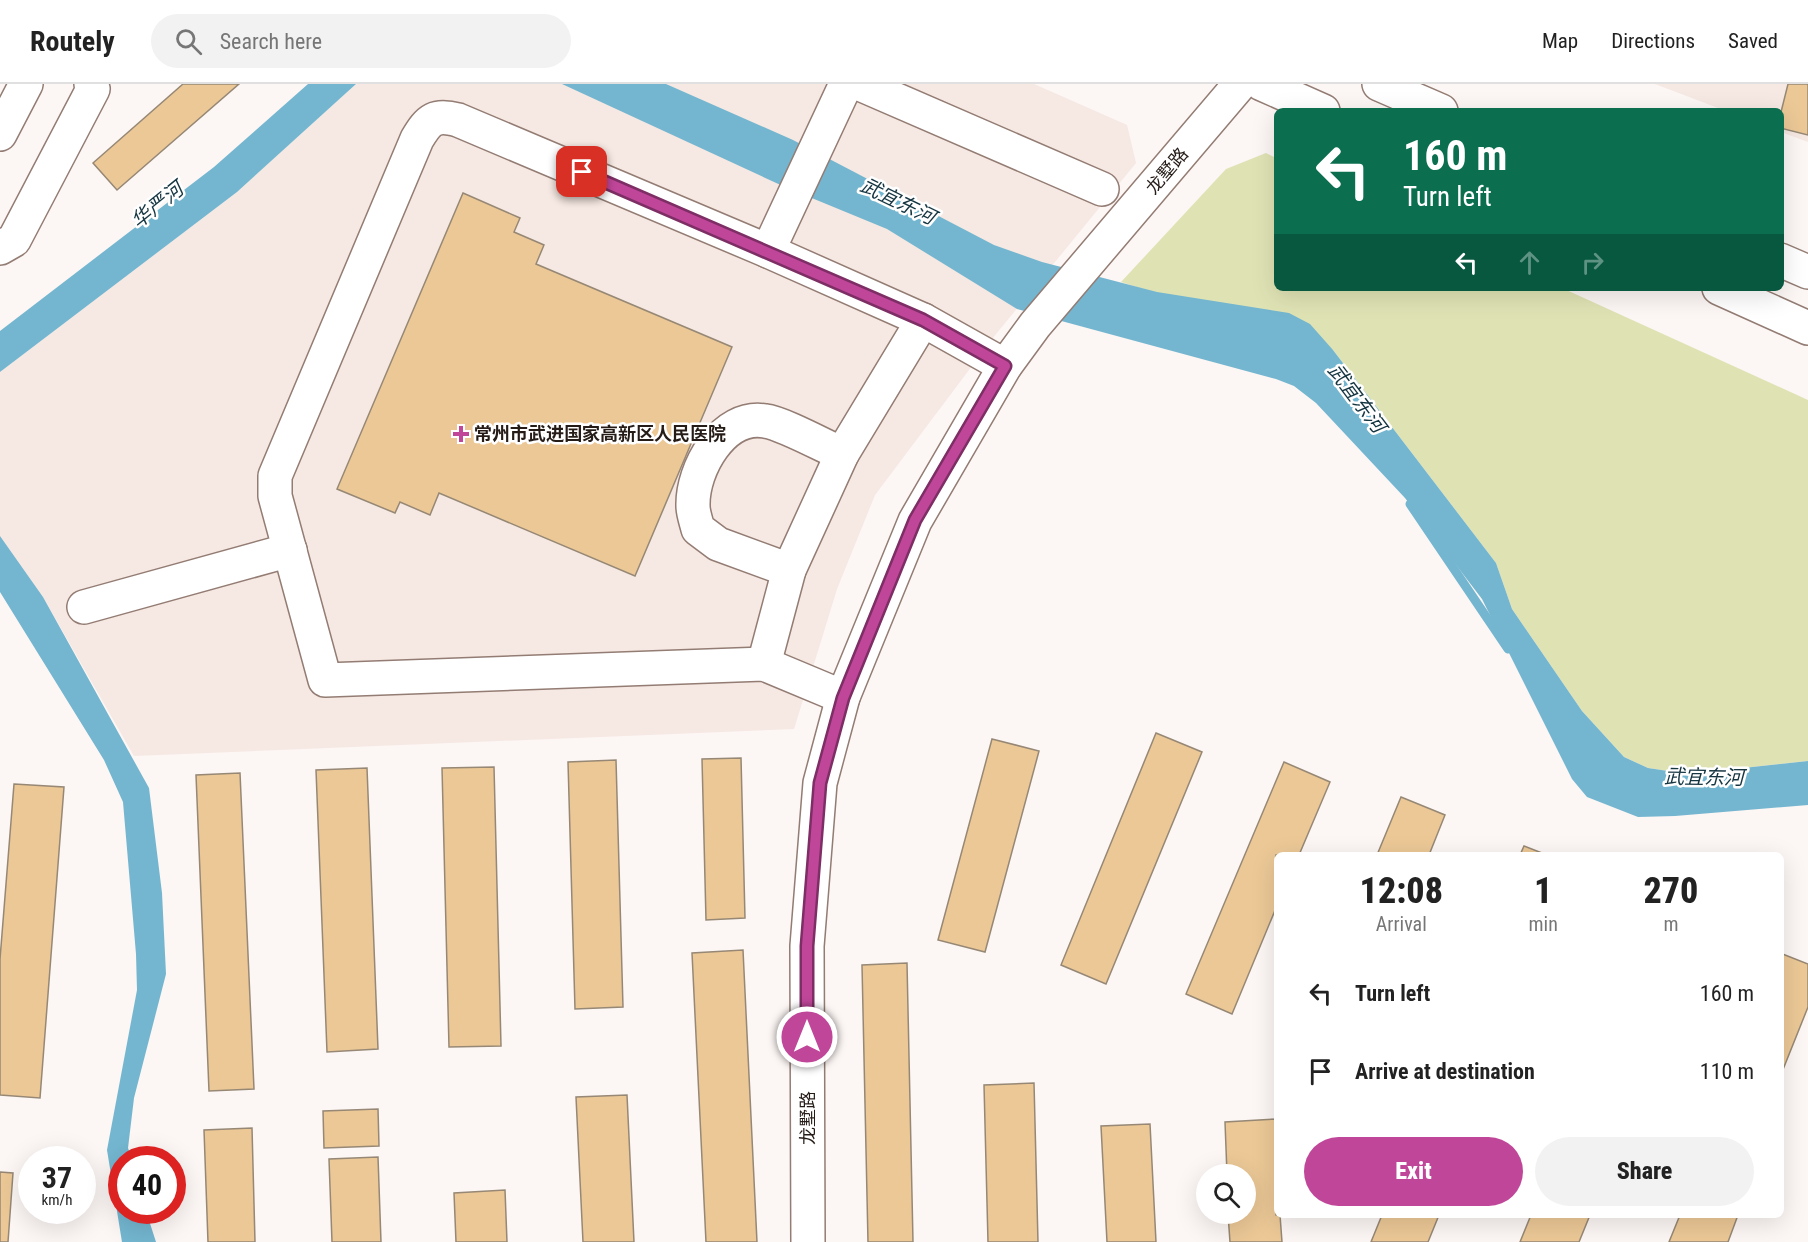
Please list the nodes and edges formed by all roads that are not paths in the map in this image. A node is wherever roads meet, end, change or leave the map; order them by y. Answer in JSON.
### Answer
{"nodes":[{"id":1,"x":26,"y":84,"type":"edge"},
{"id":2,"x":91,"y":84,"type":"edge"},
{"id":3,"x":846,"y":84,"type":"edge"},
{"id":4,"x":860,"y":84,"type":"edge"},
{"id":5,"x":1240,"y":84,"type":"edge"},
{"id":6,"x":1262,"y":84,"type":"edge"},
{"id":7,"x":1379,"y":84,"type":"edge"},
{"id":8,"x":1316,"y":108,"type":"edge"},
{"id":9,"x":1434,"y":108,"type":"edge"},
{"id":10,"x":0,"y":134,"type":"edge"},
{"id":11,"x":1102,"y":189,"type":"dead end"},
{"id":12,"x":0,"y":248,"type":"edge"},
{"id":13,"x":768,"y":251,"type":"junction"},
{"id":14,"x":1784,"y":262,"type":"edge"},
{"id":15,"x":1808,"y":272,"type":"edge"},
{"id":16,"x":1726,"y":291,"type":"edge"},
{"id":17,"x":923,"y":320,"type":"junction"},
{"id":18,"x":1808,"y":328,"type":"edge"},
{"id":19,"x":1005,"y":366,"type":"junction"},
{"id":20,"x":842,"y":454,"type":"junction"},
{"id":21,"x":290,"y":550,"type":"junction"},
{"id":22,"x":789,"y":570,"type":"junction"},
{"id":23,"x":84,"y":607,"type":"dead end"},
{"id":24,"x":764,"y":664,"type":"junction"},
{"id":25,"x":843,"y":698,"type":"junction"},
{"id":26,"x":808,"y":1242,"type":"edge"}],
"edges":[{"from":1,"to":10,"type":"street"},
{"from":2,"to":12,"type":"street"},
{"from":3,"to":13,"type":"street"},
{"from":4,"to":11,"type":"street"},
{"from":5,"to":19,"type":"street","name":"龙墅路"},
{"from":6,"to":8,"type":"street"},
{"from":7,"to":9,"type":"street"},
{"from":13,"to":17,"type":"street"},
{"from":13,"to":21,"type":"street"},
{"from":14,"to":15,"type":"street"},
{"from":16,"to":18,"type":"street"},
{"from":17,"to":19,"type":"street"},
{"from":17,"to":20,"type":"street"},
{"from":19,"to":25,"type":"street","name":"龙墅路"},
{"from":20,"to":22,"type":"street"},
{"from":20,"to":22,"type":"street"},
{"from":21,"to":23,"type":"street"},
{"from":21,"to":24,"type":"street"},
{"from":22,"to":24,"type":"street"},
{"from":24,"to":25,"type":"street"},
{"from":25,"to":26,"type":"street","name":"龙墅路"}]}
